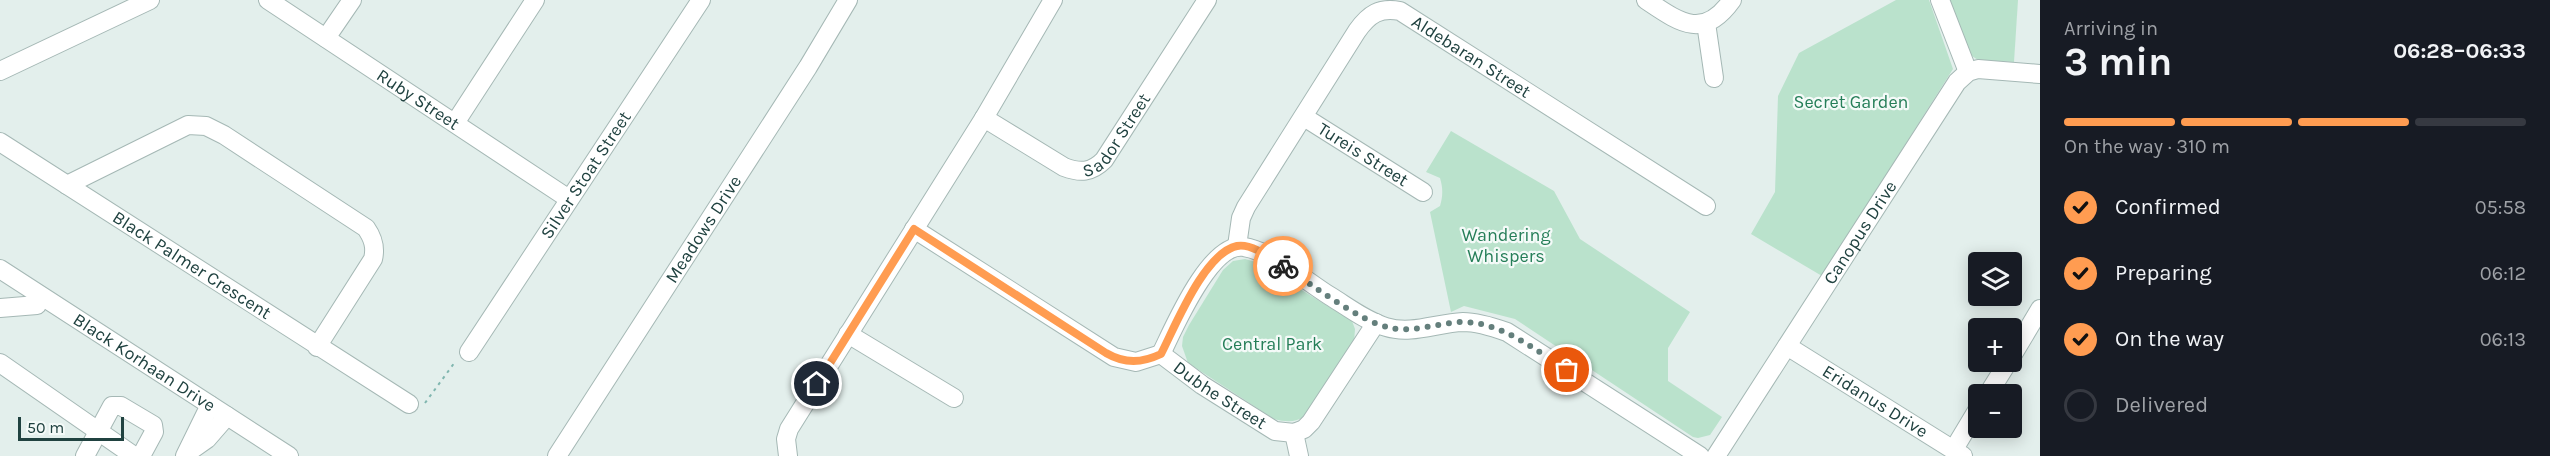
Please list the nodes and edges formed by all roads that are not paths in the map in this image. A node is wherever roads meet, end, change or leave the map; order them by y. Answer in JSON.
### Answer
{"nodes":[{"id":1,"x":150,"y":0,"type":"edge"},
{"id":2,"x":268,"y":0,"type":"edge"},
{"id":3,"x":352,"y":0,"type":"edge"},
{"id":4,"x":535,"y":0,"type":"edge"},
{"id":5,"x":700,"y":0,"type":"edge"},
{"id":6,"x":848,"y":0,"type":"edge"},
{"id":7,"x":1053,"y":0,"type":"edge"},
{"id":8,"x":1207,"y":0,"type":"edge"},
{"id":9,"x":1646,"y":0,"type":"edge"},
{"id":10,"x":1732,"y":0,"type":"edge"},
{"id":11,"x":1940,"y":0,"type":"edge"},
{"id":12,"x":1380,"y":5,"type":"edge"},
{"id":13,"x":1706,"y":23,"type":"junction"},
{"id":14,"x":326,"y":38,"type":"junction"},
{"id":15,"x":0,"y":71,"type":"edge"},
{"id":16,"x":1968,"y":72,"type":"junction"},
{"id":17,"x":2040,"y":74,"type":"edge"},
{"id":18,"x":1714,"y":78,"type":"dead end"},
{"id":19,"x":1304,"y":117,"type":"junction"},
{"id":20,"x":984,"y":118,"type":"junction"},
{"id":21,"x":455,"y":123,"type":"junction"},
{"id":22,"x":0,"y":142,"type":"edge"},
{"id":23,"x":67,"y":185,"type":"junction"},
{"id":24,"x":1423,"y":192,"type":"dead end"},
{"id":25,"x":569,"y":199,"type":"junction"},
{"id":26,"x":1706,"y":206,"type":"dead end"},
{"id":27,"x":914,"y":229,"type":"junction"},
{"id":28,"x":1237,"y":246,"type":"junction"},
{"id":29,"x":0,"y":269,"type":"edge"},
{"id":30,"x":0,"y":282,"type":"edge"},
{"id":31,"x":37,"y":305,"type":"junction"},
{"id":32,"x":0,"y":308,"type":"edge"},
{"id":33,"x":2040,"y":309,"type":"edge"},
{"id":34,"x":1376,"y":323,"type":"junction"},
{"id":35,"x":848,"y":334,"type":"junction"},
{"id":36,"x":2022,"y":339,"type":"edge"},
{"id":37,"x":1787,"y":346,"type":"junction"},
{"id":38,"x":317,"y":347,"type":"junction"},
{"id":39,"x":469,"y":352,"type":"road end"},
{"id":40,"x":1161,"y":354,"type":"junction"},
{"id":41,"x":0,"y":363,"type":"edge"},
{"id":42,"x":954,"y":398,"type":"dead end"},
{"id":43,"x":409,"y":404,"type":"road end"},
{"id":44,"x":208,"y":409,"type":"junction"},
{"id":45,"x":225,"y":420,"type":"junction"},
{"id":46,"x":97,"y":430,"type":"junction"},
{"id":47,"x":1968,"y":431,"type":"edge"},
{"id":48,"x":1294,"y":433,"type":"junction"},
{"id":49,"x":1958,"y":453,"type":"edge"},
{"id":50,"x":186,"y":454,"type":"edge"},
{"id":51,"x":85,"y":456,"type":"edge"},
{"id":52,"x":134,"y":456,"type":"edge"},
{"id":53,"x":141,"y":456,"type":"edge"},
{"id":54,"x":272,"y":456,"type":"edge"},
{"id":55,"x":289,"y":456,"type":"edge"},
{"id":56,"x":557,"y":456,"type":"edge"},
{"id":57,"x":788,"y":456,"type":"edge"},
{"id":58,"x":1299,"y":456,"type":"edge"},
{"id":59,"x":1700,"y":456,"type":"edge"},
{"id":60,"x":1716,"y":456,"type":"edge"}],
"edges":[{"from":1,"to":15,"type":"street"},
{"from":2,"to":14,"type":"street","name":"Ruby Street"},
{"from":3,"to":14,"type":"street"},
{"from":4,"to":21,"type":"street"},
{"from":5,"to":25,"type":"street","name":"Silver Stoat Street"},
{"from":6,"to":56,"type":"street","name":"Meadows Drive"},
{"from":7,"to":20,"type":"street"},
{"from":8,"to":20,"type":"street","name":"Sador Street"},
{"from":9,"to":13,"type":"street"},
{"from":10,"to":13,"type":"street"},
{"from":11,"to":16,"type":"street"},
{"from":12,"to":19,"type":"street","name":"Aldebaran Street"},
{"from":12,"to":26,"type":"street","name":"Aldebaran Street"},
{"from":13,"to":18,"type":"street"},
{"from":14,"to":21,"type":"street","name":"Ruby Street"},
{"from":16,"to":17,"type":"street"},
{"from":16,"to":37,"type":"street","name":"Canopus Drive"},
{"from":19,"to":24,"type":"street","name":"Tureis Street"},
{"from":19,"to":28,"type":"street","name":"Aldebaran Street"},
{"from":20,"to":27,"type":"street"},
{"from":21,"to":25,"type":"street","name":"Ruby Street"},
{"from":22,"to":23,"type":"street","name":"Black Palmer Crescent"},
{"from":23,"to":38,"type":"street","name":"Black Palmer Crescent"},
{"from":23,"to":38,"type":"street"},
{"from":25,"to":39,"type":"street","name":"Silver Stoat Street"},
{"from":27,"to":35,"type":"street"},
{"from":27,"to":40,"type":"street"},
{"from":28,"to":34,"type":"street"},
{"from":28,"to":40,"type":"street","name":"Dubhe Street"},
{"from":29,"to":44,"type":"street","name":"Black Korhaan Drive"},
{"from":30,"to":31,"type":"street","name":"Black Korhaan Drive"},
{"from":31,"to":32,"type":"street"},
{"from":31,"to":44,"type":"street","name":"Black Korhaan Drive"},
{"from":33,"to":36,"type":"street"},
{"from":34,"to":48,"type":"street"},
{"from":34,"to":59,"type":"street"},
{"from":35,"to":42,"type":"street"},
{"from":35,"to":57,"type":"street"},
{"from":37,"to":49,"type":"street","name":"Eridanus Drive"},
{"from":37,"to":60,"type":"street","name":"Canopus Drive"},
{"from":38,"to":43,"type":"street","name":"Black Palmer Crescent"},
{"from":40,"to":48,"type":"street","name":"Dubhe Street"},
{"from":41,"to":46,"type":"street"},
{"from":44,"to":45,"type":"street","name":"Black Korhaan Drive"},
{"from":44,"to":50,"type":"street"},
{"from":45,"to":50,"type":"street"},
{"from":45,"to":54,"type":"street","name":"Black Korhaan Drive"},
{"from":45,"to":55,"type":"street","name":"Black Korhaan Drive"},
{"from":46,"to":51,"type":"street"},
{"from":46,"to":52,"type":"street"},
{"from":46,"to":53,"type":"street"},
{"from":47,"to":49,"type":"street"},
{"from":48,"to":58,"type":"street"}]}
